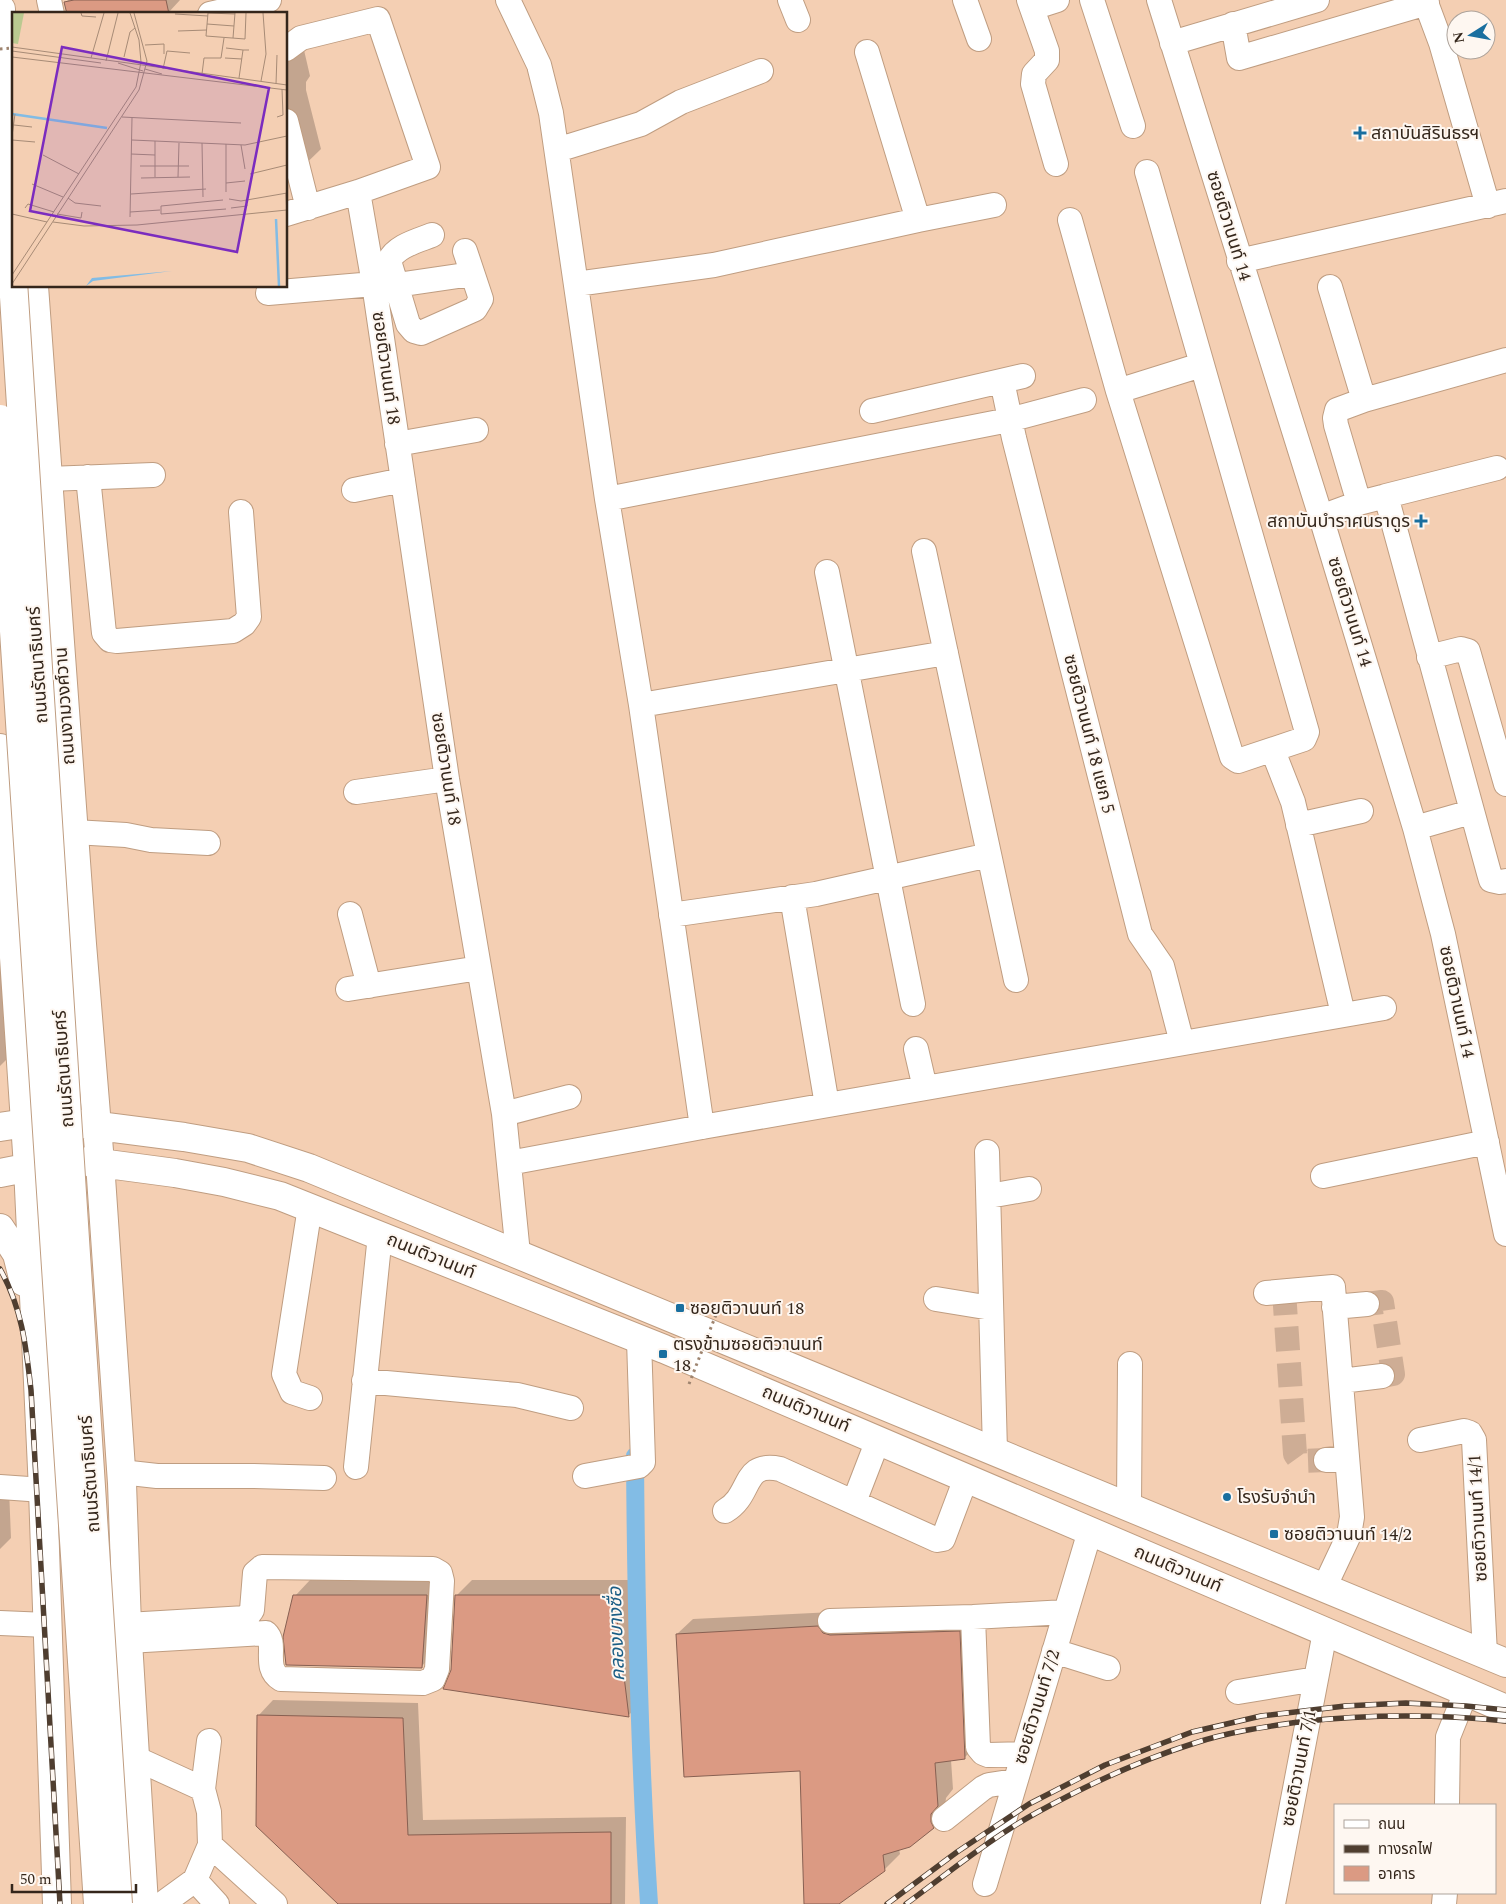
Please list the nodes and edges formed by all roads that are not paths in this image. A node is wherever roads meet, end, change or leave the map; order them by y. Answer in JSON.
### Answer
{"nodes":[{"id":1,"x":269,"y":0,"type":"edge"},
{"id":2,"x":508,"y":0,"type":"edge"},
{"id":3,"x":966,"y":0,"type":"edge"},
{"id":4,"x":1057,"y":0,"type":"edge"},
{"id":5,"x":1092,"y":0,"type":"edge"},
{"id":6,"x":1159,"y":0,"type":"edge"},
{"id":7,"x":1316,"y":0,"type":"edge"},
{"id":8,"x":1426,"y":2,"type":"edge"},
{"id":9,"x":1,"y":4,"type":"edge"},
{"id":10,"x":1030,"y":4,"type":"edge"},
{"id":11,"x":218,"y":12,"type":"edge"},
{"id":12,"x":1233,"y":24,"type":"junction"},
{"id":13,"x":979,"y":39,"type":"dead end"},
{"id":14,"x":1172,"y":43,"type":"junction"},
{"id":15,"x":288,"y":48,"type":"edge"},
{"id":16,"x":867,"y":52,"type":"dead end"},
{"id":17,"x":761,"y":71,"type":"dead end"},
{"id":18,"x":12,"y":78,"type":"edge"},
{"id":19,"x":1133,"y":126,"type":"dead end"},
{"id":20,"x":288,"y":137,"type":"edge"},
{"id":21,"x":557,"y":150,"type":"junction"},
{"id":22,"x":1056,"y":164,"type":"dead end"},
{"id":23,"x":1146,"y":172,"type":"dead end"},
{"id":24,"x":358,"y":192,"type":"junction"},
{"id":25,"x":1497,"y":204,"type":"edge"},
{"id":26,"x":994,"y":205,"type":"dead end"},
{"id":27,"x":297,"y":211,"type":"edge"},
{"id":28,"x":918,"y":220,"type":"junction"},
{"id":29,"x":1070,"y":220,"type":"dead end"},
{"id":30,"x":432,"y":235,"type":"dead end"},
{"id":31,"x":465,"y":251,"type":"dead end"},
{"id":32,"x":1240,"y":260,"type":"junction"},
{"id":33,"x":12,"y":266,"type":"edge"},
{"id":34,"x":472,"y":274,"type":"junction"},
{"id":35,"x":374,"y":284,"type":"junction"},
{"id":36,"x":576,"y":284,"type":"junction"},
{"id":37,"x":397,"y":285,"type":"junction"},
{"id":38,"x":13,"y":288,"type":"edge"},
{"id":39,"x":34,"y":288,"type":"edge"},
{"id":40,"x":1330,"y":288,"type":"dead end"},
{"id":41,"x":268,"y":293,"type":"dead end"},
{"id":42,"x":1506,"y":360,"type":"edge"},
{"id":43,"x":1201,"y":365,"type":"junction"},
{"id":44,"x":1118,"y":391,"type":"junction"},
{"id":45,"x":1084,"y":400,"type":"dead end"},
{"id":46,"x":1364,"y":400,"type":"junction"},
{"id":47,"x":872,"y":411,"type":"dead end"},
{"id":48,"x":0,"y":419,"type":"edge"},
{"id":49,"x":1009,"y":420,"type":"junction"},
{"id":50,"x":476,"y":430,"type":"dead end"},
{"id":51,"x":397,"y":444,"type":"junction"},
{"id":52,"x":1497,"y":468,"type":"dead end"},
{"id":53,"x":153,"y":475,"type":"dead end"},
{"id":54,"x":88,"y":477,"type":"junction"},
{"id":55,"x":48,"y":479,"type":"junction"},
{"id":56,"x":403,"y":480,"type":"junction"},
{"id":57,"x":354,"y":490,"type":"dead end"},
{"id":58,"x":1386,"y":496,"type":"junction"},
{"id":59,"x":607,"y":499,"type":"junction"},
{"id":60,"x":1359,"y":503,"type":"junction"},
{"id":61,"x":241,"y":512,"type":"dead end"},
{"id":62,"x":1321,"y":517,"type":"junction"},
{"id":63,"x":924,"y":551,"type":"dead end"},
{"id":64,"x":827,"y":572,"type":"dead end"},
{"id":65,"x":946,"y":652,"type":"junction"},
{"id":66,"x":1429,"y":657,"type":"junction"},
{"id":67,"x":847,"y":670,"type":"junction"},
{"id":68,"x":1482,"y":700,"type":"junction"},
{"id":69,"x":641,"y":705,"type":"junction"},
{"id":70,"x":1445,"y":710,"type":"junction"},
{"id":71,"x":0,"y":748,"type":"edge"},
{"id":72,"x":1273,"y":751,"type":"junction"},
{"id":73,"x":1499,"y":759,"type":"junction"},
{"id":74,"x":1461,"y":769,"type":"junction"},
{"id":75,"x":447,"y":779,"type":"junction"},
{"id":76,"x":1506,"y":784,"type":"edge"},
{"id":77,"x":356,"y":792,"type":"dead end"},
{"id":78,"x":1361,"y":811,"type":"dead end"},
{"id":79,"x":1473,"y":820,"type":"junction"},
{"id":80,"x":1298,"y":825,"type":"junction"},
{"id":81,"x":74,"y":832,"type":"junction"},
{"id":82,"x":1416,"y":835,"type":"junction"},
{"id":83,"x":208,"y":843,"type":"dead end"},
{"id":84,"x":989,"y":855,"type":"junction"},
{"id":85,"x":888,"y":878,"type":"junction"},
{"id":86,"x":1506,"y":881,"type":"edge"},
{"id":87,"x":792,"y":898,"type":"junction"},
{"id":88,"x":350,"y":914,"type":"dead end"},
{"id":89,"x":671,"y":915,"type":"junction"},
{"id":90,"x":82,"y":944,"type":"junction"},
{"id":91,"x":480,"y":968,"type":"junction"},
{"id":92,"x":8,"y":972,"type":"edge"},
{"id":93,"x":1016,"y":980,"type":"dead end"},
{"id":94,"x":913,"y":1004,"type":"dead end"},
{"id":95,"x":1384,"y":1008,"type":"dead end"},
{"id":96,"x":1343,"y":1014,"type":"junction"},
{"id":97,"x":1182,"y":1043,"type":"junction"},
{"id":98,"x":916,"y":1049,"type":"dead end"},
{"id":99,"x":925,"y":1088,"type":"junction"},
{"id":100,"x":569,"y":1097,"type":"dead end"},
{"id":101,"x":827,"y":1105,"type":"junction"},
{"id":102,"x":504,"y":1114,"type":"junction"},
{"id":103,"x":26,"y":1124,"type":"edge"},
{"id":104,"x":90,"y":1125,"type":"junction"},
{"id":105,"x":702,"y":1127,"type":"junction"},
{"id":106,"x":1487,"y":1142,"type":"junction"},
{"id":107,"x":987,"y":1152,"type":"dead end"},
{"id":108,"x":100,"y":1163,"type":"junction"},
{"id":109,"x":508,"y":1163,"type":"junction"},
{"id":110,"x":45,"y":1164,"type":"junction"},
{"id":111,"x":0,"y":1173,"type":"edge"},
{"id":112,"x":1323,"y":1176,"type":"dead end"},
{"id":113,"x":1029,"y":1189,"type":"dead end"},
{"id":114,"x":988,"y":1196,"type":"junction"},
{"id":115,"x":310,"y":1207,"type":"junction"},
{"id":116,"x":0,"y":1228,"type":"edge"},
{"id":117,"x":1506,"y":1234,"type":"edge"},
{"id":118,"x":380,"y":1235,"type":"junction"},
{"id":119,"x":518,"y":1254,"type":"junction"},
{"id":120,"x":1266,"y":1293,"type":"dead end"},
{"id":121,"x":1334,"y":1297,"type":"junction"},
{"id":122,"x":936,"y":1298,"type":"dead end"},
{"id":123,"x":1367,"y":1304,"type":"tunnel mouth"},
{"id":124,"x":991,"y":1308,"type":"junction"},
{"id":125,"x":638,"y":1340,"type":"junction"},
{"id":126,"x":37,"y":1342,"type":"junction"},
{"id":127,"x":1130,"y":1364,"type":"dead end"},
{"id":128,"x":1382,"y":1376,"type":"dead end"},
{"id":129,"x":38,"y":1381,"type":"junction"},
{"id":130,"x":364,"y":1381,"type":"junction"},
{"id":131,"x":1340,"y":1381,"type":"junction"},
{"id":132,"x":310,"y":1398,"type":"dead end"},
{"id":133,"x":571,"y":1408,"type":"dead end"},
{"id":134,"x":878,"y":1440,"type":"junction"},
{"id":135,"x":1420,"y":1440,"type":"dead end"},
{"id":136,"x":995,"y":1451,"type":"junction"},
{"id":137,"x":356,"y":1467,"type":"dead end"},
{"id":138,"x":585,"y":1476,"type":"dead end"},
{"id":139,"x":121,"y":1477,"type":"junction"},
{"id":140,"x":324,"y":1478,"type":"dead end"},
{"id":141,"x":966,"y":1478,"type":"junction"},
{"id":142,"x":0,"y":1487,"type":"edge"},
{"id":143,"x":42,"y":1487,"type":"junction"},
{"id":144,"x":854,"y":1502,"type":"junction"},
{"id":145,"x":1129,"y":1507,"type":"junction"},
{"id":146,"x":725,"y":1511,"type":"dead end"},
{"id":147,"x":1090,"y":1531,"type":"junction"},
{"id":148,"x":1324,"y":1588,"type":"junction"},
{"id":149,"x":1066,"y":1612,"type":"junction"},
{"id":150,"x":973,"y":1617,"type":"junction"},
{"id":151,"x":830,"y":1620,"type":"dead end"},
{"id":152,"x":0,"y":1623,"type":"edge"},
{"id":153,"x":47,"y":1625,"type":"junction"},
{"id":154,"x":1325,"y":1632,"type":"junction"},
{"id":155,"x":128,"y":1633,"type":"junction"},
{"id":156,"x":1054,"y":1651,"type":"junction"},
{"id":157,"x":1496,"y":1659,"type":"edge"},
{"id":158,"x":1108,"y":1668,"type":"dead end"},
{"id":159,"x":1316,"y":1680,"type":"junction"},
{"id":160,"x":1238,"y":1692,"type":"dead end"},
{"id":161,"x":1466,"y":1692,"type":"junction"},
{"id":162,"x":1506,"y":1709,"type":"edge"},
{"id":163,"x":209,"y":1741,"type":"dead end"},
{"id":164,"x":1023,"y":1754,"type":"junction"},
{"id":165,"x":135,"y":1758,"type":"junction"},
{"id":166,"x":1015,"y":1781,"type":"junction"},
{"id":167,"x":203,"y":1790,"type":"junction"},
{"id":168,"x":1446,"y":1804,"type":"edge"},
{"id":169,"x":944,"y":1819,"type":"dead end"},
{"id":170,"x":210,"y":1845,"type":"junction"},
{"id":171,"x":196,"y":1880,"type":"junction"},
{"id":172,"x":985,"y":1884,"type":"dead end"},
{"id":173,"x":57,"y":1904,"type":"edge"},
{"id":174,"x":98,"y":1904,"type":"edge"},
{"id":175,"x":118,"y":1904,"type":"edge"},
{"id":176,"x":144,"y":1904,"type":"edge"},
{"id":177,"x":162,"y":1904,"type":"edge"},
{"id":178,"x":217,"y":1904,"type":"edge"},
{"id":179,"x":275,"y":1904,"type":"edge"},
{"id":180,"x":1273,"y":1904,"type":"edge"}],
"edges":[{"from":1,"to":11,"type":"street"},
{"from":2,"to":21,"type":"street"},
{"from":3,"to":13,"type":"street"},
{"from":4,"to":10,"type":"street"},
{"from":5,"to":19,"type":"street"},
{"from":6,"to":14,"type":"street","name":"ซอยติวานนท์ 14"},
{"from":7,"to":12,"type":"street"},
{"from":8,"to":12,"type":"street"},
{"from":8,"to":25,"type":"street"},
{"from":9,"to":18,"type":"main road"},
{"from":9,"to":33,"type":"main road","name":"ถนนรัตนาธิเบศร์","bridge":true},
{"from":10,"to":22,"type":"street"},
{"from":12,"to":14,"type":"street"},
{"from":14,"to":32,"type":"street","name":"ซอยติวานนท์ 14"},
{"from":15,"to":24,"type":"street"},
{"from":16,"to":28,"type":"street"},
{"from":17,"to":21,"type":"street"},
{"from":20,"to":27,"type":"street"},
{"from":21,"to":36,"type":"street"},
{"from":23,"to":43,"type":"street"},
{"from":24,"to":27,"type":"street"},
{"from":24,"to":35,"type":"street","name":"ซอยติวานนท์ 18"},
{"from":25,"to":32,"type":"street"},
{"from":26,"to":28,"type":"street"},
{"from":28,"to":36,"type":"street"},
{"from":29,"to":44,"type":"street"},
{"from":30,"to":37,"type":"street"},
{"from":31,"to":34,"type":"street"},
{"from":32,"to":62,"type":"street","name":"ซอยติวานนท์ 14"},
{"from":34,"to":37,"type":"street"},
{"from":34,"to":37,"type":"street"},
{"from":35,"to":37,"type":"street"},
{"from":35,"to":41,"type":"street"},
{"from":35,"to":51,"type":"street","name":"ซอยติวานนท์ 18"},
{"from":36,"to":59,"type":"street"},
{"from":38,"to":175,"type":"main road","name":"ถนนรัตนาธิเบศร์","bridge":true},
{"from":39,"to":55,"type":"main road","name":"ถนนงามวงศ์วาน"},
{"from":40,"to":46,"type":"street"},
{"from":42,"to":46,"type":"street"},
{"from":43,"to":44,"type":"street"},
{"from":43,"to":72,"type":"street"},
{"from":44,"to":72,"type":"street"},
{"from":45,"to":49,"type":"street"},
{"from":46,"to":60,"type":"street"},
{"from":47,"to":49,"type":"street","name":"ซอยติวานนท์ 18 แยก 5"},
{"from":48,"to":174,"type":"main road","name":"ถนนรัตนาธิเบศร์","bridge":true},
{"from":49,"to":59,"type":"street"},
{"from":49,"to":97,"type":"street","name":"ซอยติวานนท์ 18 แยก 5"},
{"from":50,"to":51,"type":"street"},
{"from":51,"to":56,"type":"street","name":"ซอยติวานนท์ 18"},
{"from":52,"to":58,"type":"street"},
{"from":53,"to":54,"type":"street"},
{"from":54,"to":55,"type":"street"},
{"from":54,"to":61,"type":"street"},
{"from":55,"to":81,"type":"main road","name":"ถนนงามวงศ์วาน"},
{"from":56,"to":57,"type":"street"},
{"from":56,"to":75,"type":"street","name":"ซอยติวานนท์ 18"},
{"from":58,"to":60,"type":"street"},
{"from":58,"to":66,"type":"street"},
{"from":59,"to":69,"type":"street"},
{"from":60,"to":62,"type":"street"},
{"from":62,"to":82,"type":"street","name":"ซอยติวานนท์ 14"},
{"from":63,"to":65,"type":"street"},
{"from":64,"to":67,"type":"street"},
{"from":65,"to":67,"type":"street"},
{"from":65,"to":84,"type":"street"},
{"from":66,"to":68,"type":"street"},
{"from":66,"to":70,"type":"street"},
{"from":67,"to":69,"type":"street"},
{"from":67,"to":85,"type":"street"},
{"from":68,"to":70,"type":"street"},
{"from":68,"to":73,"type":"street"},
{"from":69,"to":89,"type":"street"},
{"from":70,"to":74,"type":"street"},
{"from":71,"to":92,"type":"main road"},
{"from":72,"to":80,"type":"street"},
{"from":73,"to":74,"type":"street"},
{"from":73,"to":76,"type":"street"},
{"from":74,"to":79,"type":"street"},
{"from":75,"to":77,"type":"street"},
{"from":75,"to":91,"type":"street","name":"ซอยติวานนท์ 18"},
{"from":78,"to":80,"type":"street"},
{"from":79,"to":82,"type":"street"},
{"from":79,"to":86,"type":"street"},
{"from":80,"to":96,"type":"street"},
{"from":81,"to":83,"type":"street"},
{"from":81,"to":90,"type":"main road","name":"ถนนงามวงศ์วาน"},
{"from":82,"to":106,"type":"street","name":"ซอยติวานนท์ 14"},
{"from":84,"to":85,"type":"street"},
{"from":84,"to":93,"type":"street"},
{"from":85,"to":87,"type":"street"},
{"from":85,"to":94,"type":"street"},
{"from":87,"to":89,"type":"street"},
{"from":87,"to":101,"type":"street"},
{"from":88,"to":91,"type":"street"},
{"from":89,"to":105,"type":"street"},
{"from":90,"to":103,"type":"main road"},
{"from":90,"to":104,"type":"main road","name":"ถนนงามวงศ์วาน"},
{"from":91,"to":102,"type":"street","name":"ซอยติวานนท์ 18"},
{"from":92,"to":103,"type":"main road"},
{"from":95,"to":96,"type":"street"},
{"from":96,"to":97,"type":"street"},
{"from":97,"to":99,"type":"street"},
{"from":98,"to":99,"type":"street"},
{"from":99,"to":101,"type":"street"},
{"from":100,"to":102,"type":"street"},
{"from":101,"to":105,"type":"street"},
{"from":102,"to":109,"type":"street","name":"ซอยติวานนท์ 18"},
{"from":103,"to":104,"type":"main road","name":"ถนนติวานนท์"},
{"from":103,"to":110,"type":"main road"},
{"from":104,"to":108,"type":"main road","name":"ถนนรัตนาธิเบศร์"},
{"from":104,"to":110,"type":"main road"},
{"from":104,"to":119,"type":"main road","name":"ถนนติวานนท์"},
{"from":105,"to":109,"type":"street"},
{"from":106,"to":112,"type":"street"},
{"from":106,"to":117,"type":"street","name":"ซอยติวานนท์ 14"},
{"from":107,"to":114,"type":"street"},
{"from":108,"to":110,"type":"main road","name":"ถนนติวานนท์"},
{"from":108,"to":115,"type":"main road","name":"ถนนติวานนท์"},
{"from":108,"to":139,"type":"main road","name":"ถนนรัตนาธิเบศร์"},
{"from":109,"to":119,"type":"street","name":"ซอยติวานนท์ 18"},
{"from":110,"to":111,"type":"main road","name":"ถนนติวานนท์"},
{"from":110,"to":126,"type":"main road"},
{"from":110,"to":129,"type":"main road"},
{"from":113,"to":114,"type":"street"},
{"from":114,"to":124,"type":"street"},
{"from":115,"to":118,"type":"main road","name":"ถนนติวานนท์"},
{"from":115,"to":132,"type":"street"},
{"from":116,"to":126,"type":"main road"},
{"from":118,"to":125,"type":"main road","name":"ถนนติวานนท์"},
{"from":118,"to":130,"type":"street"},
{"from":119,"to":136,"type":"main road","name":"ถนนติวานนท์"},
{"from":120,"to":121,"type":"street"},
{"from":121,"to":123,"type":"street"},
{"from":121,"to":131,"type":"street"},
{"from":122,"to":124,"type":"street"},
{"from":124,"to":136,"type":"street"},
{"from":125,"to":134,"type":"main road","name":"ถนนติวานนท์"},
{"from":125,"to":138,"type":"street"},
{"from":126,"to":129,"type":"main road"},
{"from":127,"to":145,"type":"street"},
{"from":128,"to":131,"type":"street"},
{"from":129,"to":143,"type":"main road"},
{"from":130,"to":133,"type":"street"},
{"from":130,"to":137,"type":"street"},
{"from":131,"to":148,"type":"street"},
{"from":134,"to":141,"type":"main road","name":"ถนนติวานนท์"},
{"from":134,"to":144,"type":"street"},
{"from":135,"to":157,"type":"street","name":"ซอยติวานนท์ 14/1"},
{"from":136,"to":145,"type":"main road","name":"ถนนติวานนท์"},
{"from":139,"to":140,"type":"street"},
{"from":139,"to":143,"type":"main road"},
{"from":139,"to":155,"type":"main road","name":"ถนนรัตนาธิเบศร์"},
{"from":141,"to":144,"type":"street"},
{"from":141,"to":147,"type":"main road","name":"ถนนติวานนท์"},
{"from":142,"to":143,"type":"street"},
{"from":143,"to":153,"type":"main road"},
{"from":144,"to":146,"type":"street"},
{"from":145,"to":148,"type":"main road","name":"ถนนติวานนท์"},
{"from":147,"to":149,"type":"street","name":"ซอยติวานนท์ 7/2"},
{"from":147,"to":154,"type":"main road","name":"ถนนติวานนท์"},
{"from":148,"to":157,"type":"main road","name":"ถนนติวานนท์"},
{"from":149,"to":150,"type":"street"},
{"from":149,"to":156,"type":"street","name":"ซอยติวานนท์ 7/2"},
{"from":150,"to":151,"type":"street"},
{"from":150,"to":164,"type":"street"},
{"from":152,"to":153,"type":"street"},
{"from":153,"to":173,"type":"main road"},
{"from":154,"to":159,"type":"street","name":"ซอยติวานนท์ 7/1"},
{"from":154,"to":161,"type":"main road","name":"ถนนติวานนท์"},
{"from":155,"to":155,"type":"street"},
{"from":155,"to":165,"type":"main road","name":"ถนนรัตนาธิเบศร์"},
{"from":156,"to":158,"type":"street"},
{"from":156,"to":164,"type":"street","name":"ซอยติวานนท์ 7/2"},
{"from":159,"to":160,"type":"street"},
{"from":159,"to":180,"type":"street","name":"ซอยติวานนท์ 7/1"},
{"from":161,"to":162,"type":"main road","name":"ถนนติวานนท์"},
{"from":161,"to":168,"type":"street"},
{"from":163,"to":167,"type":"street"},
{"from":164,"to":166,"type":"street","name":"ซอยติวานนท์ 7/2"},
{"from":165,"to":167,"type":"street"},
{"from":165,"to":176,"type":"main road","name":"ถนนรัตนาธิเบศร์"},
{"from":166,"to":169,"type":"street"},
{"from":166,"to":172,"type":"street","name":"ซอยติวานนท์ 7/2"},
{"from":167,"to":170,"type":"street"},
{"from":170,"to":171,"type":"street"},
{"from":170,"to":179,"type":"street"},
{"from":171,"to":177,"type":"street"},
{"from":171,"to":178,"type":"street"}]}
